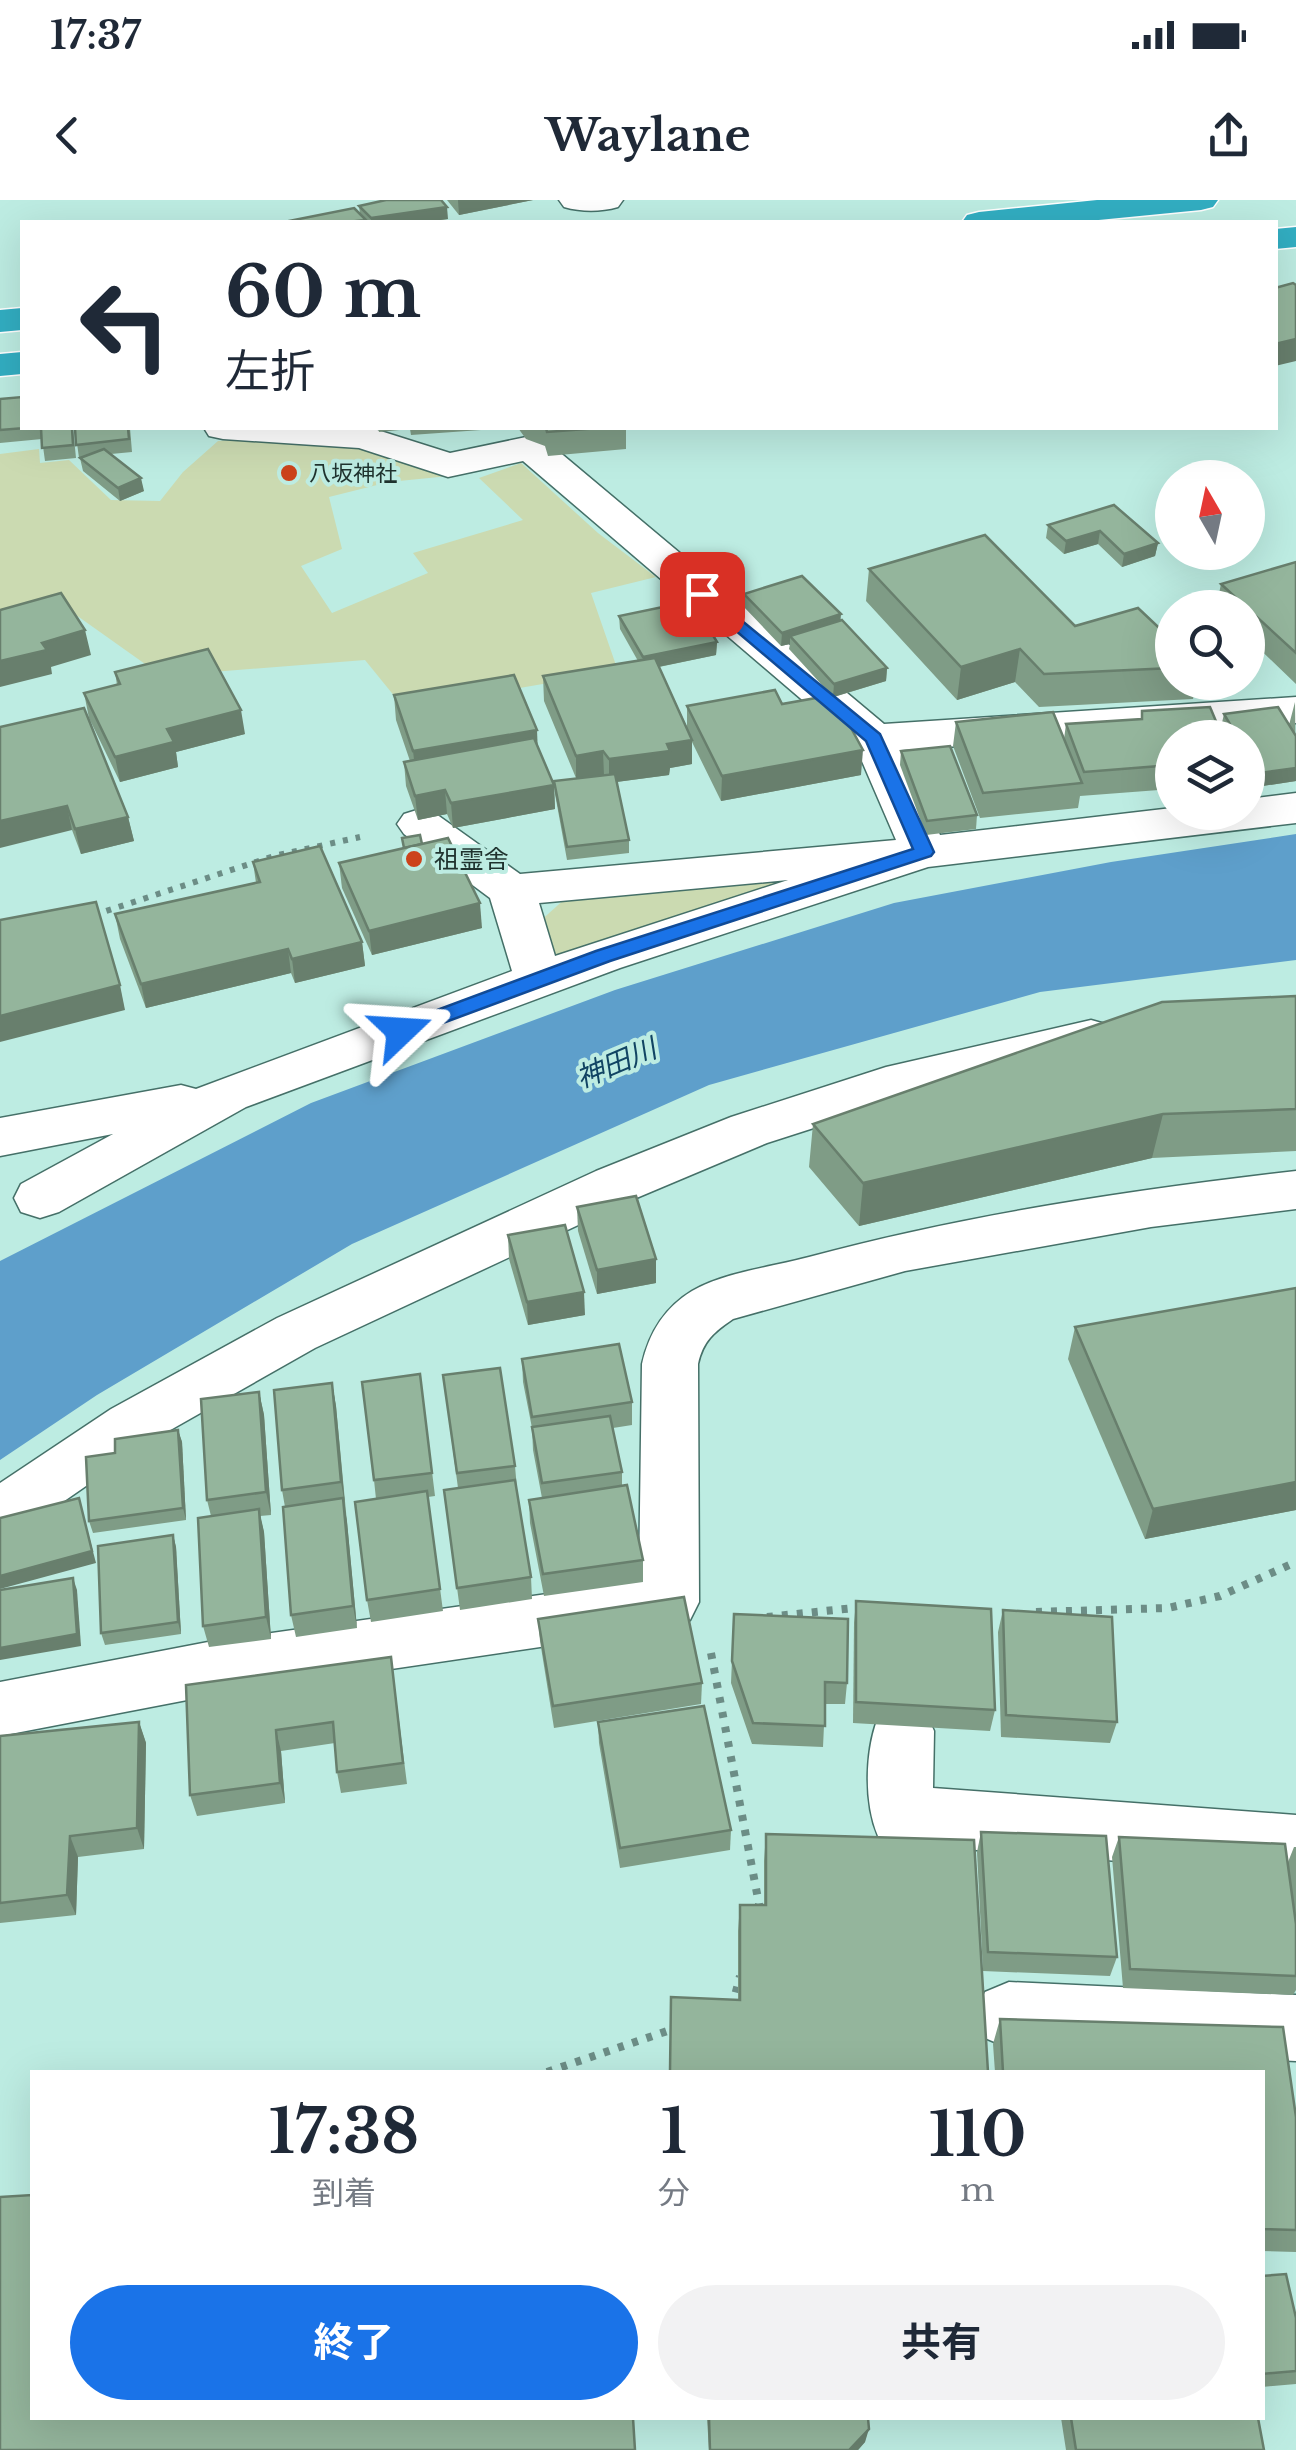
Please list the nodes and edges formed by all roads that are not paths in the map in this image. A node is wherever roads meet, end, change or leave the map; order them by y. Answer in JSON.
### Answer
{"nodes":[{"id":1,"x":576,"y":200,"type":"edge"},
{"id":2,"x":606,"y":200,"type":"edge"},
{"id":3,"x":1201,"y":200,"type":"edge"},
{"id":4,"x":999,"y":220,"type":"edge"},
{"id":5,"x":254,"y":430,"type":"edge"},
{"id":6,"x":1296,"y":710,"type":"edge"},
{"id":7,"x":874,"y":738,"type":"junction"},
{"id":8,"x":1296,"y":808,"type":"edge"},
{"id":9,"x":420,"y":824,"type":"edge"},
{"id":10,"x":924,"y":852,"type":"junction"},
{"id":11,"x":511,"y":890,"type":"junction"},
{"id":12,"x":539,"y":981,"type":"junction"},
{"id":13,"x":1134,"y":1027,"type":"edge"},
{"id":14,"x":228,"y":1094,"type":"junction"},
{"id":15,"x":0,"y":1137,"type":"edge"},
{"id":16,"x":1296,"y":1190,"type":"edge"},
{"id":17,"x":40,"y":1198,"type":"dead end"},
{"id":18,"x":0,"y":1514,"type":"edge"},
{"id":19,"x":0,"y":1709,"type":"edge"},
{"id":20,"x":904,"y":1731,"type":"edge"},
{"id":21,"x":1296,"y":1845,"type":"edge"},
{"id":22,"x":1009,"y":2015,"type":"edge"},
{"id":23,"x":1296,"y":2028,"type":"edge"}],
"edges":[{"from":1,"to":2,"type":"street"},
{"from":3,"to":4,"type":"highway"},
{"from":5,"to":7,"type":"street"},
{"from":6,"to":7,"type":"street"},
{"from":7,"to":10,"type":"street"},
{"from":8,"to":10,"type":"street"},
{"from":9,"to":11,"type":"street"},
{"from":10,"to":11,"type":"street"},
{"from":10,"to":12,"type":"street"},
{"from":11,"to":12,"type":"street"},
{"from":12,"to":14,"type":"street"},
{"from":13,"to":18,"type":"street"},
{"from":14,"to":15,"type":"street"},
{"from":14,"to":17,"type":"street"},
{"from":16,"to":19,"type":"street"},
{"from":20,"to":21,"type":"street"},
{"from":22,"to":23,"type":"street"}]}
